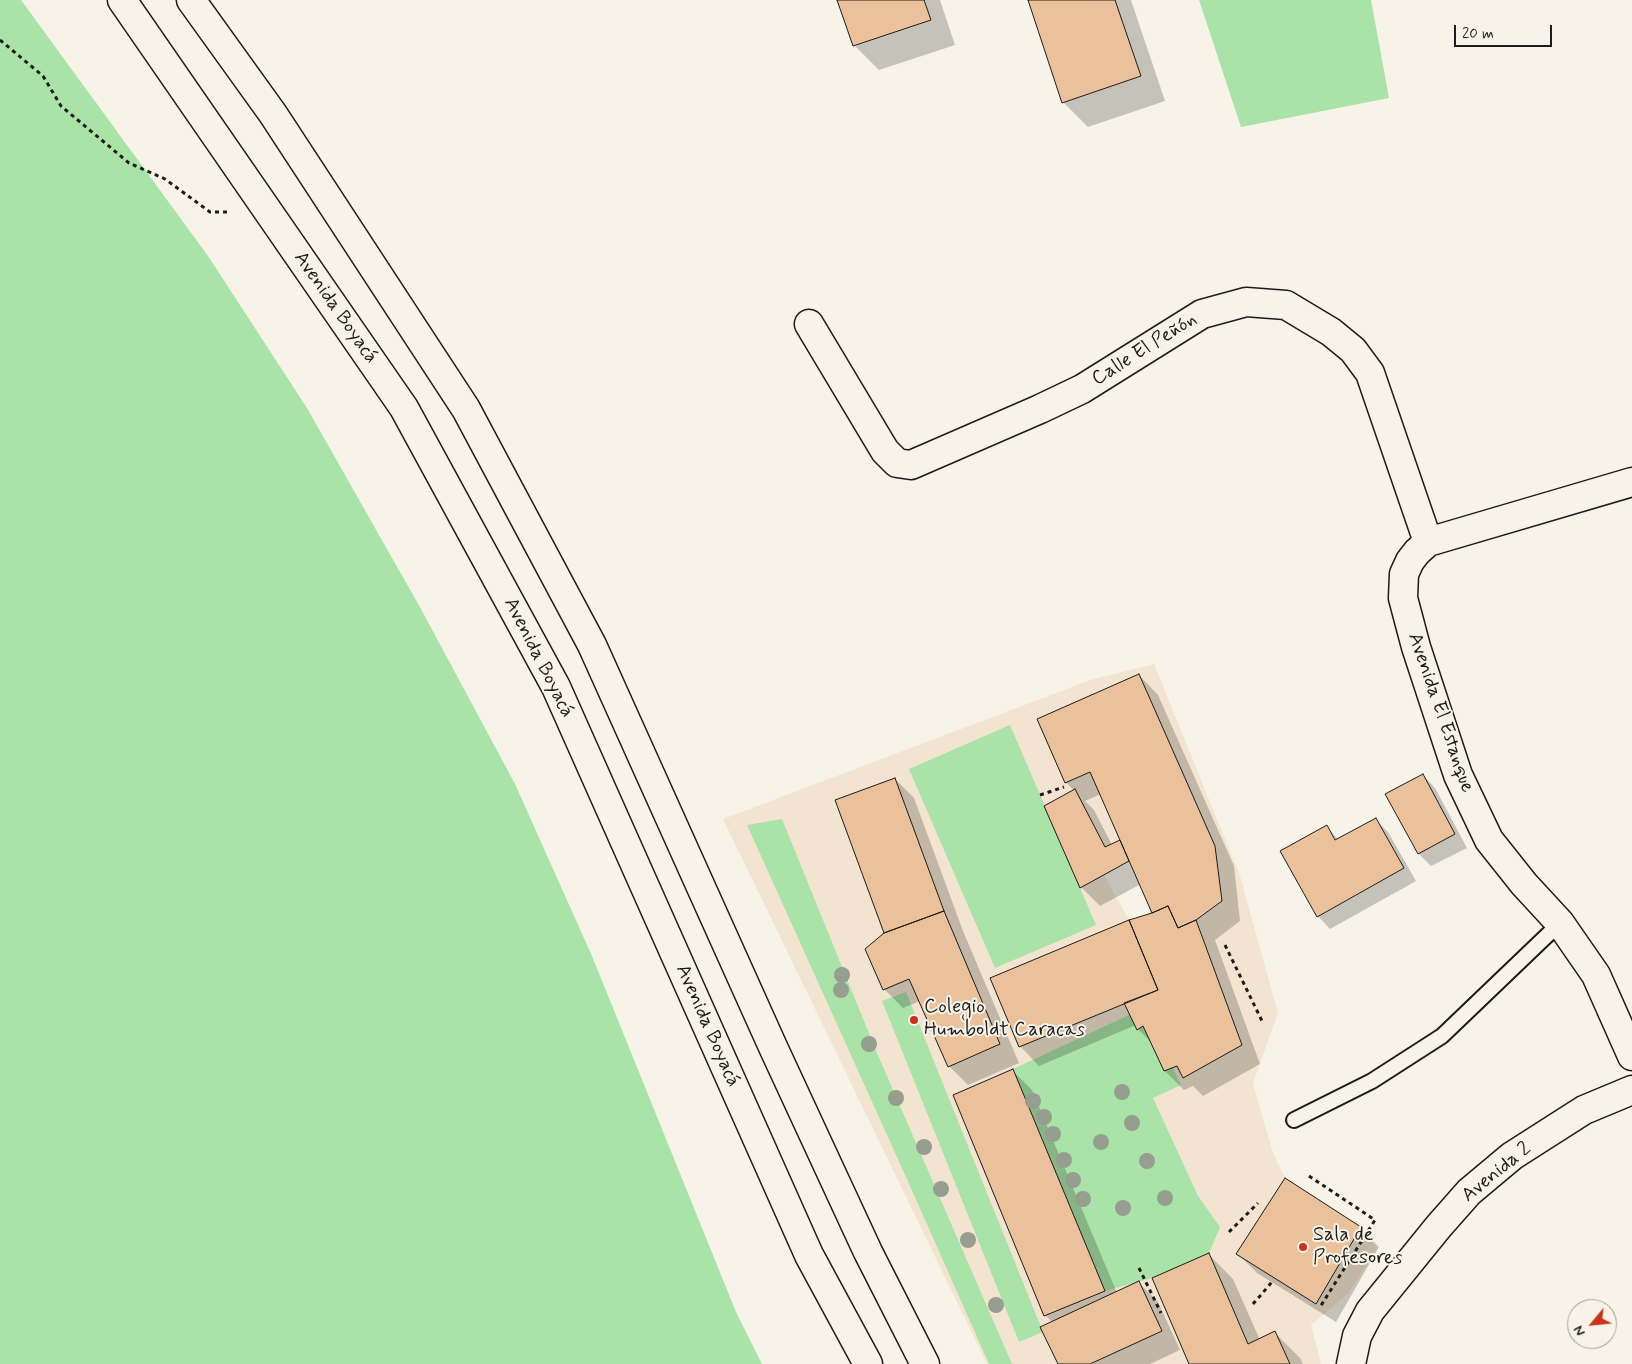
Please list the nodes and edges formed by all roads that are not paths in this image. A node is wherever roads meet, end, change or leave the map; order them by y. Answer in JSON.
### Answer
{"nodes":[{"id":1,"x":122,"y":0,"type":"edge"},
{"id":2,"x":191,"y":0,"type":"edge"},
{"id":3,"x":809,"y":324,"type":"dead end"},
{"id":4,"x":1632,"y":482,"type":"edge"},
{"id":5,"x":1428,"y":542,"type":"junction"},
{"id":6,"x":1560,"y":923,"type":"junction"},
{"id":7,"x":1632,"y":1056,"type":"edge"},
{"id":8,"x":1632,"y":1090,"type":"edge"},
{"id":9,"x":1294,"y":1120,"type":"dead end"},
{"id":10,"x":868,"y":1364,"type":"edge"},
{"id":11,"x":925,"y":1364,"type":"edge"},
{"id":12,"x":1351,"y":1364,"type":"edge"}],
"edges":[{"from":1,"to":10,"type":"main road","name":"Avenida Boyacá"},
{"from":2,"to":11,"type":"main road"},
{"from":3,"to":5,"type":"main road","name":"Calle El Peñón"},
{"from":4,"to":5,"type":"main road","name":"Avenida El Estanque"},
{"from":5,"to":6,"type":"main road","name":"Avenida El Estanque"},
{"from":6,"to":7,"type":"main road","name":"Avenida El Estanque"},
{"from":6,"to":9,"type":"lane"},
{"from":8,"to":12,"type":"main road","name":"Avenida 2"}]}
